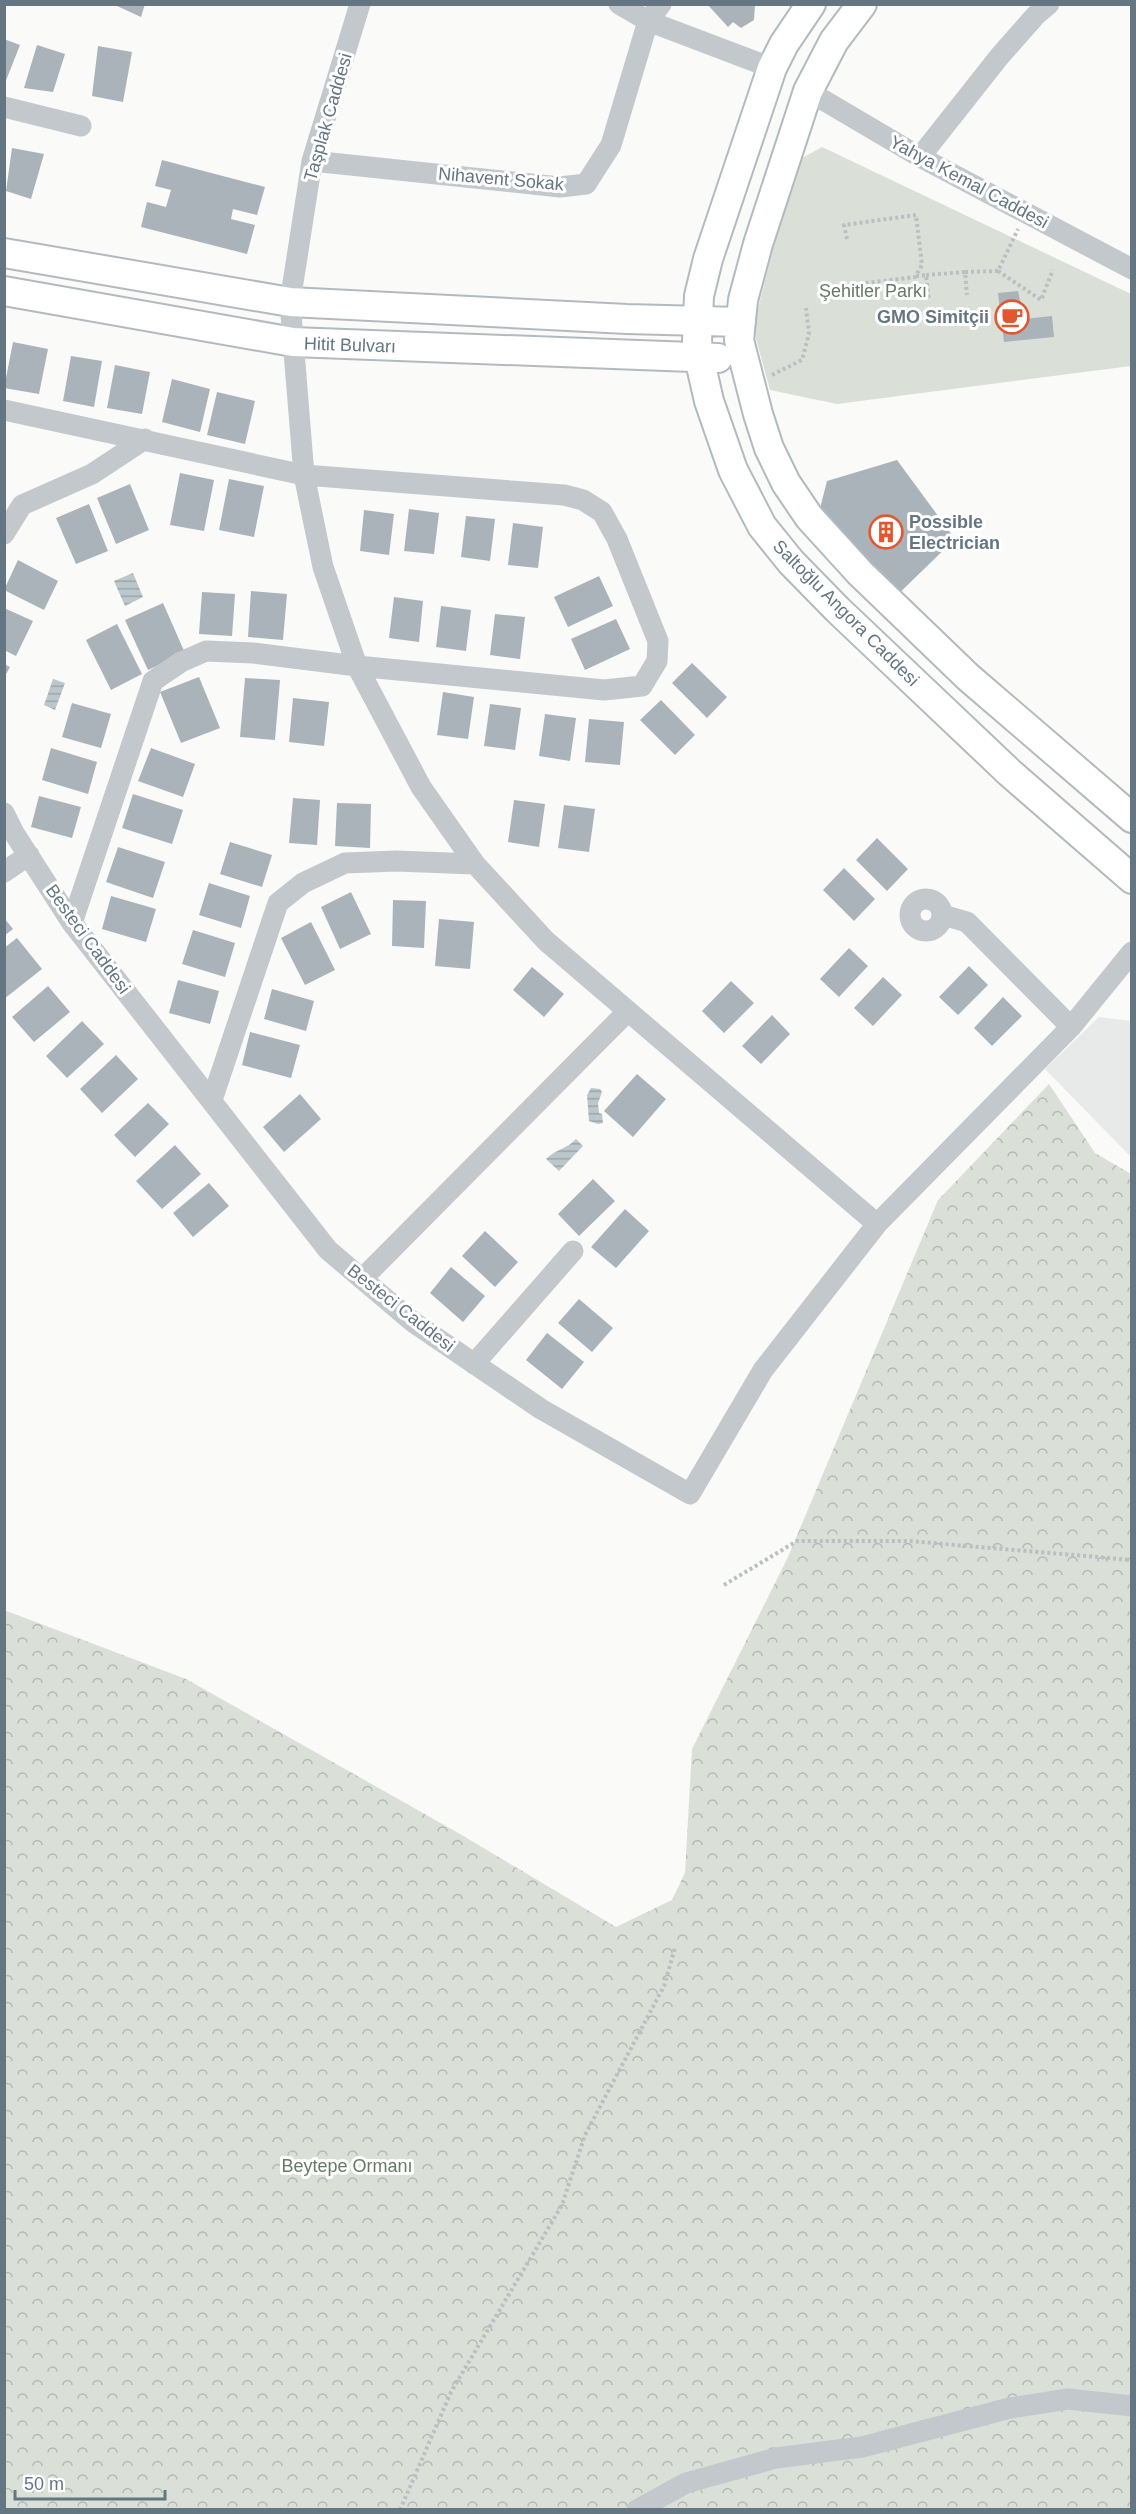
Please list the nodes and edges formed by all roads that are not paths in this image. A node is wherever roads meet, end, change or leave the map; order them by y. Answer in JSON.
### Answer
{"nodes":[{"id":1,"x":360,"y":4,"type":"edge"},
{"id":2,"x":619,"y":4,"type":"edge"},
{"id":3,"x":811,"y":4,"type":"edge"},
{"id":4,"x":862,"y":4,"type":"edge"},
{"id":5,"x":1049,"y":4,"type":"edge"},
{"id":6,"x":655,"y":13,"type":"edge"},
{"id":7,"x":772,"y":68,"type":"junction"},
{"id":8,"x":808,"y":91,"type":"junction"},
{"id":9,"x":4,"y":107,"type":"edge"},
{"id":10,"x":81,"y":126,"type":"dead end"},
{"id":11,"x":920,"y":156,"type":"junction"},
{"id":12,"x":312,"y":161,"type":"junction"},
{"id":13,"x":4,"y":253,"type":"edge"},
{"id":14,"x":1131,"y":269,"type":"edge"},
{"id":15,"x":4,"y":291,"type":"edge"},
{"id":16,"x":290,"y":302,"type":"junction"},
{"id":17,"x":696,"y":322,"type":"junction"},
{"id":18,"x":741,"y":322,"type":"junction"},
{"id":19,"x":293,"y":342,"type":"junction"},
{"id":20,"x":699,"y":357,"type":"junction"},
{"id":21,"x":743,"y":359,"type":"junction"},
{"id":22,"x":4,"y":410,"type":"edge"},
{"id":23,"x":145,"y":439,"type":"junction"},
{"id":24,"x":304,"y":475,"type":"junction"},
{"id":25,"x":4,"y":534,"type":"edge"},
{"id":26,"x":357,"y":666,"type":"junction"},
{"id":27,"x":4,"y":813,"type":"edge"},
{"id":28,"x":1131,"y":819,"type":"edge"},
{"id":29,"x":29,"y":855,"type":"junction"},
{"id":30,"x":475,"y":864,"type":"junction"},
{"id":31,"x":4,"y":872,"type":"edge"},
{"id":32,"x":1131,"y":879,"type":"edge"},
{"id":33,"x":943,"y":915,"type":"dead end"},
{"id":34,"x":72,"y":923,"type":"junction"},
{"id":35,"x":1131,"y":952,"type":"edge"},
{"id":36,"x":628,"y":1011,"type":"junction"},
{"id":37,"x":1071,"y":1028,"type":"junction"},
{"id":38,"x":212,"y":1100,"type":"junction"},
{"id":39,"x":876,"y":1224,"type":"junction"},
{"id":40,"x":573,"y":1251,"type":"dead end"},
{"id":41,"x":362,"y":1279,"type":"junction"},
{"id":42,"x":474,"y":1364,"type":"junction"},
{"id":43,"x":1131,"y":2406,"type":"edge"},
{"id":44,"x":637,"y":2510,"type":"edge"}],
"edges":[{"from":1,"to":12,"type":"street","name":"Taşplak Caddesi"},
{"from":2,"to":6,"type":"street"},
{"from":3,"to":7,"type":"street","name":"Saltoğlu Angora Caddesi"},
{"from":4,"to":8,"type":"street"},
{"from":5,"to":11,"type":"street"},
{"from":6,"to":7,"type":"street"},
{"from":6,"to":12,"type":"street","name":"Nihavent Sokak"},
{"from":7,"to":8,"type":"street"},
{"from":7,"to":17,"type":"street","name":"Saltoğlu Angora Caddesi"},
{"from":8,"to":11,"type":"street","name":"Yahya Kemal Caddesi"},
{"from":8,"to":18,"type":"street"},
{"from":9,"to":10,"type":"street"},
{"from":11,"to":14,"type":"street","name":"Yahya Kemal Caddesi"},
{"from":12,"to":16,"type":"street","name":"Taşplak Caddesi"},
{"from":13,"to":16,"type":"street"},
{"from":15,"to":19,"type":"street","name":"Hitit Bulvarı"},
{"from":16,"to":17,"type":"street"},
{"from":16,"to":19,"type":"street","name":"Taşplak Caddesi"},
{"from":17,"to":18,"type":"street"},
{"from":17,"to":20,"type":"street","name":"Saltoğlu Angora Caddesi"},
{"from":18,"to":21,"type":"street"},
{"from":19,"to":20,"type":"street","name":"Hitit Bulvarı"},
{"from":19,"to":24,"type":"street","name":"Taşplak Caddesi"},
{"from":20,"to":21,"type":"street","name":"Hitit Bulvarı"},
{"from":20,"to":32,"type":"street","name":"Saltoğlu Angora Caddesi"},
{"from":21,"to":28,"type":"street"},
{"from":22,"to":23,"type":"street"},
{"from":23,"to":24,"type":"street"},
{"from":23,"to":25,"type":"street"},
{"from":24,"to":26,"type":"street","name":"Taşplak Caddesi"},
{"from":24,"to":26,"type":"street"},
{"from":26,"to":30,"type":"street","name":"Taşplak Caddesi"},
{"from":26,"to":34,"type":"street"},
{"from":27,"to":29,"type":"street","name":"Besteci Caddesi"},
{"from":29,"to":31,"type":"street"},
{"from":29,"to":34,"type":"street","name":"Besteci Caddesi"},
{"from":30,"to":36,"type":"street","name":"Taşplak Caddesi"},
{"from":30,"to":38,"type":"street"},
{"from":33,"to":37,"type":"street"},
{"from":34,"to":38,"type":"street","name":"Besteci Caddesi"},
{"from":35,"to":37,"type":"street"},
{"from":36,"to":39,"type":"street","name":"Taşplak Caddesi"},
{"from":36,"to":41,"type":"street"},
{"from":37,"to":39,"type":"street"},
{"from":38,"to":41,"type":"street","name":"Besteci Caddesi"},
{"from":39,"to":42,"type":"street","name":"Besteci Caddesi"},
{"from":40,"to":42,"type":"street"},
{"from":41,"to":42,"type":"street","name":"Besteci Caddesi"},
{"from":43,"to":44,"type":"street"}]}
